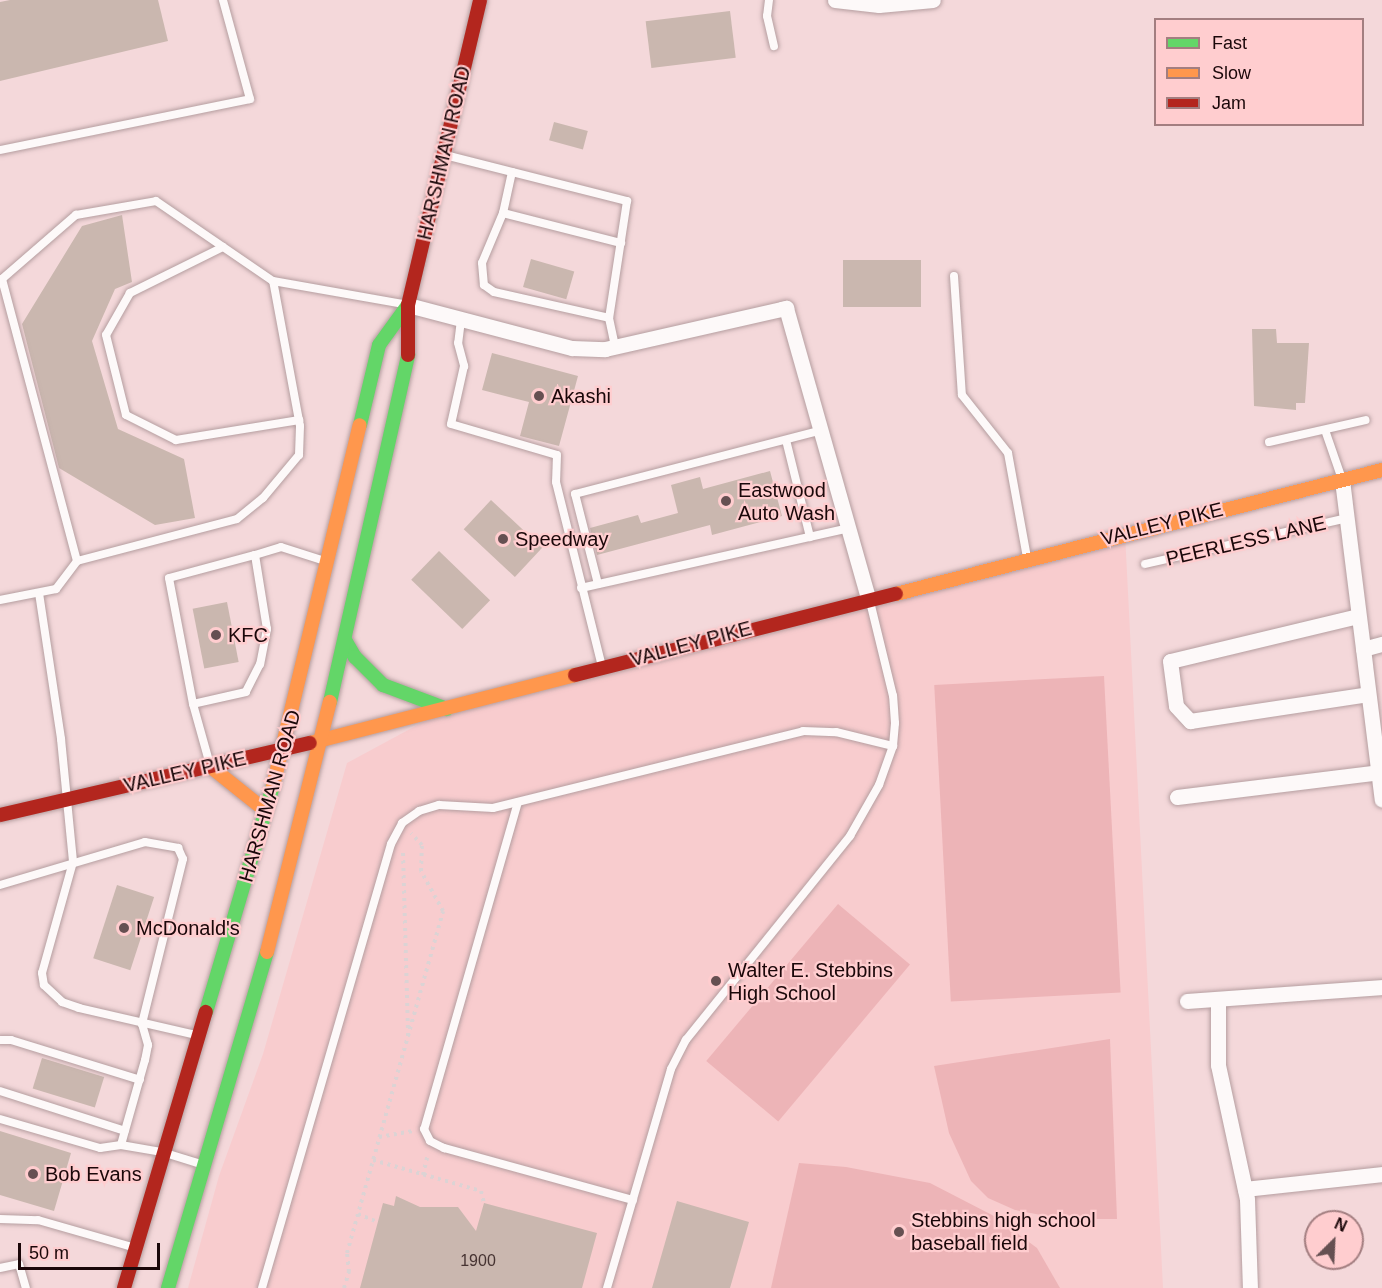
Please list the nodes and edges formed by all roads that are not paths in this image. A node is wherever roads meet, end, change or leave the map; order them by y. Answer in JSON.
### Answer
{"nodes":[{"id":1,"x":223,"y":0,"type":"edge"},
{"id":2,"x":480,"y":0,"type":"edge"},
{"id":3,"x":769,"y":0,"type":"edge"},
{"id":4,"x":835,"y":0,"type":"edge"},
{"id":5,"x":933,"y":0,"type":"edge"},
{"id":6,"x":774,"y":46,"type":"dead end"},
{"id":7,"x":0,"y":150,"type":"edge"},
{"id":8,"x":444,"y":155,"type":"junction"},
{"id":9,"x":512,"y":172,"type":"junction"},
{"id":10,"x":503,"y":213,"type":"junction"},
{"id":11,"x":621,"y":243,"type":"junction"},
{"id":12,"x":223,"y":248,"type":"junction"},
{"id":13,"x":954,"y":276,"type":"dead end"},
{"id":14,"x":273,"y":281,"type":"junction"},
{"id":15,"x":408,"y":305,"type":"junction"},
{"id":16,"x":609,"y":318,"type":"junction"},
{"id":17,"x":461,"y":320,"type":"junction"},
{"id":18,"x":615,"y":348,"type":"junction"},
{"id":19,"x":299,"y":420,"type":"junction"},
{"id":20,"x":1366,"y":420,"type":"dead end"},
{"id":21,"x":822,"y":430,"type":"junction"},
{"id":22,"x":1325,"y":430,"type":"junction"},
{"id":23,"x":786,"y":440,"type":"junction"},
{"id":24,"x":1269,"y":442,"type":"dead end"},
{"id":25,"x":1382,"y":470,"type":"edge"},
{"id":26,"x":1342,"y":480,"type":"junction"},
{"id":27,"x":1347,"y":518,"type":"junction"},
{"id":28,"x":850,"y":528,"type":"junction"},
{"id":29,"x":810,"y":537,"type":"junction"},
{"id":30,"x":255,"y":555,"type":"junction"},
{"id":31,"x":1027,"y":558,"type":"junction"},
{"id":32,"x":77,"y":561,"type":"junction"},
{"id":33,"x":329,"y":562,"type":"junction"},
{"id":34,"x":1145,"y":564,"type":"dead end"},
{"id":35,"x":598,"y":584,"type":"junction"},
{"id":36,"x":581,"y":588,"type":"junction"},
{"id":37,"x":39,"y":593,"type":"junction"},
{"id":38,"x":868,"y":598,"type":"junction"},
{"id":39,"x":0,"y":600,"type":"edge"},
{"id":40,"x":1358,"y":616,"type":"junction"},
{"id":41,"x":345,"y":640,"type":"junction"},
{"id":42,"x":1382,"y":644,"type":"edge"},
{"id":43,"x":1363,"y":649,"type":"junction"},
{"id":44,"x":602,"y":668,"type":"junction"},
{"id":45,"x":1368,"y":694,"type":"junction"},
{"id":46,"x":194,"y":704,"type":"junction"},
{"id":47,"x":447,"y":708,"type":"junction"},
{"id":48,"x":321,"y":740,"type":"junction"},
{"id":49,"x":893,"y":746,"type":"junction"},
{"id":50,"x":284,"y":748,"type":"junction"},
{"id":51,"x":211,"y":767,"type":"junction"},
{"id":52,"x":1380,"y":772,"type":"edge"},
{"id":53,"x":1177,"y":797,"type":"dead end"},
{"id":54,"x":64,"y":800,"type":"junction"},
{"id":55,"x":1382,"y":800,"type":"edge"},
{"id":56,"x":518,"y":802,"type":"junction"},
{"id":57,"x":266,"y":811,"type":"junction"},
{"id":58,"x":0,"y":815,"type":"edge"},
{"id":59,"x":73,"y":862,"type":"junction"},
{"id":60,"x":0,"y":885,"type":"edge"},
{"id":61,"x":1382,"y":987,"type":"edge"},
{"id":62,"x":1218,"y":999,"type":"junction"},
{"id":63,"x":1187,"y":1001,"type":"dead end"},
{"id":64,"x":142,"y":1024,"type":"junction"},
{"id":65,"x":200,"y":1036,"type":"junction"},
{"id":66,"x":0,"y":1040,"type":"edge"},
{"id":67,"x":140,"y":1080,"type":"junction"},
{"id":68,"x":0,"y":1091,"type":"edge"},
{"id":69,"x":0,"y":1119,"type":"edge"},
{"id":70,"x":125,"y":1131,"type":"junction"},
{"id":71,"x":121,"y":1145,"type":"junction"},
{"id":72,"x":162,"y":1152,"type":"junction"},
{"id":73,"x":203,"y":1165,"type":"junction"},
{"id":74,"x":1382,"y":1174,"type":"edge"},
{"id":75,"x":1245,"y":1189,"type":"junction"},
{"id":76,"x":633,"y":1200,"type":"junction"},
{"id":77,"x":0,"y":1219,"type":"edge"},
{"id":78,"x":136,"y":1249,"type":"junction"},
{"id":79,"x":0,"y":1268,"type":"edge"},
{"id":80,"x":26,"y":1288,"type":"edge"},
{"id":81,"x":124,"y":1288,"type":"edge"},
{"id":82,"x":168,"y":1288,"type":"edge"},
{"id":83,"x":261,"y":1288,"type":"edge"},
{"id":84,"x":607,"y":1288,"type":"edge"},
{"id":85,"x":1250,"y":1288,"type":"edge"}],
"edges":[{"from":1,"to":7,"type":"lane"},
{"from":2,"to":8,"type":"main road","name":"HARSHMAN ROAD"},
{"from":3,"to":6,"type":"lane"},
{"from":4,"to":5,"type":"street"},
{"from":8,"to":9,"type":"lane"},
{"from":8,"to":15,"type":"main road","name":"HARSHMAN ROAD"},
{"from":9,"to":10,"type":"lane"},
{"from":9,"to":11,"type":"lane"},
{"from":10,"to":11,"type":"lane"},
{"from":10,"to":16,"type":"lane"},
{"from":11,"to":16,"type":"lane"},
{"from":12,"to":14,"type":"lane"},
{"from":12,"to":19,"type":"lane"},
{"from":12,"to":32,"type":"lane"},
{"from":13,"to":31,"type":"lane"},
{"from":14,"to":15,"type":"lane"},
{"from":14,"to":19,"type":"lane"},
{"from":15,"to":17,"type":"street"},
{"from":15,"to":33,"type":"main road","name":"HARSHMAN ROAD"},
{"from":15,"to":41,"type":"main road","name":"HARSHMAN ROAD"},
{"from":16,"to":18,"type":"lane"},
{"from":17,"to":18,"type":"street"},
{"from":17,"to":36,"type":"lane"},
{"from":18,"to":21,"type":"street"},
{"from":19,"to":32,"type":"lane"},
{"from":20,"to":22,"type":"lane"},
{"from":21,"to":23,"type":"lane"},
{"from":21,"to":28,"type":"street"},
{"from":22,"to":24,"type":"lane"},
{"from":22,"to":26,"type":"lane"},
{"from":23,"to":29,"type":"lane"},
{"from":23,"to":35,"type":"lane"},
{"from":25,"to":26,"type":"main road","name":"VALLEY PIKE"},
{"from":26,"to":27,"type":"street"},
{"from":26,"to":31,"type":"main road","name":"VALLEY PIKE"},
{"from":27,"to":34,"type":"lane","name":"PEERLESS LANE"},
{"from":27,"to":40,"type":"street"},
{"from":28,"to":29,"type":"lane"},
{"from":28,"to":38,"type":"street"},
{"from":29,"to":35,"type":"lane"},
{"from":30,"to":33,"type":"lane"},
{"from":30,"to":46,"type":"lane"},
{"from":30,"to":46,"type":"lane"},
{"from":31,"to":38,"type":"main road","name":"VALLEY PIKE"},
{"from":32,"to":37,"type":"lane"},
{"from":33,"to":50,"type":"main road","name":"HARSHMAN ROAD"},
{"from":35,"to":36,"type":"lane"},
{"from":36,"to":44,"type":"lane"},
{"from":37,"to":39,"type":"lane"},
{"from":37,"to":54,"type":"lane"},
{"from":38,"to":44,"type":"main road","name":"VALLEY PIKE"},
{"from":38,"to":49,"type":"lane"},
{"from":40,"to":43,"type":"street"},
{"from":40,"to":45,"type":"street"},
{"from":41,"to":47,"type":"main road"},
{"from":41,"to":48,"type":"main road","name":"HARSHMAN ROAD"},
{"from":42,"to":43,"type":"street"},
{"from":43,"to":45,"type":"street"},
{"from":44,"to":47,"type":"main road","name":"VALLEY PIKE"},
{"from":45,"to":52,"type":"street"},
{"from":46,"to":51,"type":"lane"},
{"from":47,"to":48,"type":"main road","name":"VALLEY PIKE"},
{"from":48,"to":50,"type":"main road","name":"VALLEY PIKE"},
{"from":48,"to":73,"type":"main road","name":"HARSHMAN ROAD"},
{"from":49,"to":56,"type":"lane"},
{"from":49,"to":76,"type":"lane"},
{"from":50,"to":51,"type":"main road","name":"VALLEY PIKE"},
{"from":50,"to":57,"type":"main road","name":"HARSHMAN ROAD"},
{"from":51,"to":54,"type":"main road","name":"VALLEY PIKE"},
{"from":51,"to":57,"type":"main road"},
{"from":52,"to":53,"type":"street"},
{"from":52,"to":55,"type":"street"},
{"from":54,"to":58,"type":"main road","name":"VALLEY PIKE"},
{"from":54,"to":59,"type":"lane"},
{"from":56,"to":76,"type":"lane"},
{"from":56,"to":83,"type":"lane"},
{"from":57,"to":65,"type":"main road","name":"HARSHMAN ROAD"},
{"from":59,"to":60,"type":"lane"},
{"from":59,"to":64,"type":"lane"},
{"from":59,"to":64,"type":"lane"},
{"from":61,"to":62,"type":"street"},
{"from":62,"to":63,"type":"street"},
{"from":62,"to":75,"type":"street"},
{"from":64,"to":65,"type":"lane"},
{"from":64,"to":67,"type":"lane"},
{"from":65,"to":72,"type":"main road","name":"HARSHMAN ROAD"},
{"from":66,"to":67,"type":"lane"},
{"from":67,"to":70,"type":"lane"},
{"from":68,"to":70,"type":"lane"},
{"from":69,"to":71,"type":"lane"},
{"from":70,"to":71,"type":"lane"},
{"from":71,"to":72,"type":"lane"},
{"from":72,"to":73,"type":"lane"},
{"from":72,"to":78,"type":"main road","name":"HARSHMAN ROAD"},
{"from":73,"to":82,"type":"main road","name":"HARSHMAN ROAD"},
{"from":74,"to":75,"type":"street"},
{"from":75,"to":85,"type":"street"},
{"from":76,"to":84,"type":"lane"},
{"from":77,"to":78,"type":"lane"},
{"from":78,"to":81,"type":"main road","name":"HARSHMAN ROAD"},
{"from":79,"to":80,"type":"lane"}]}
